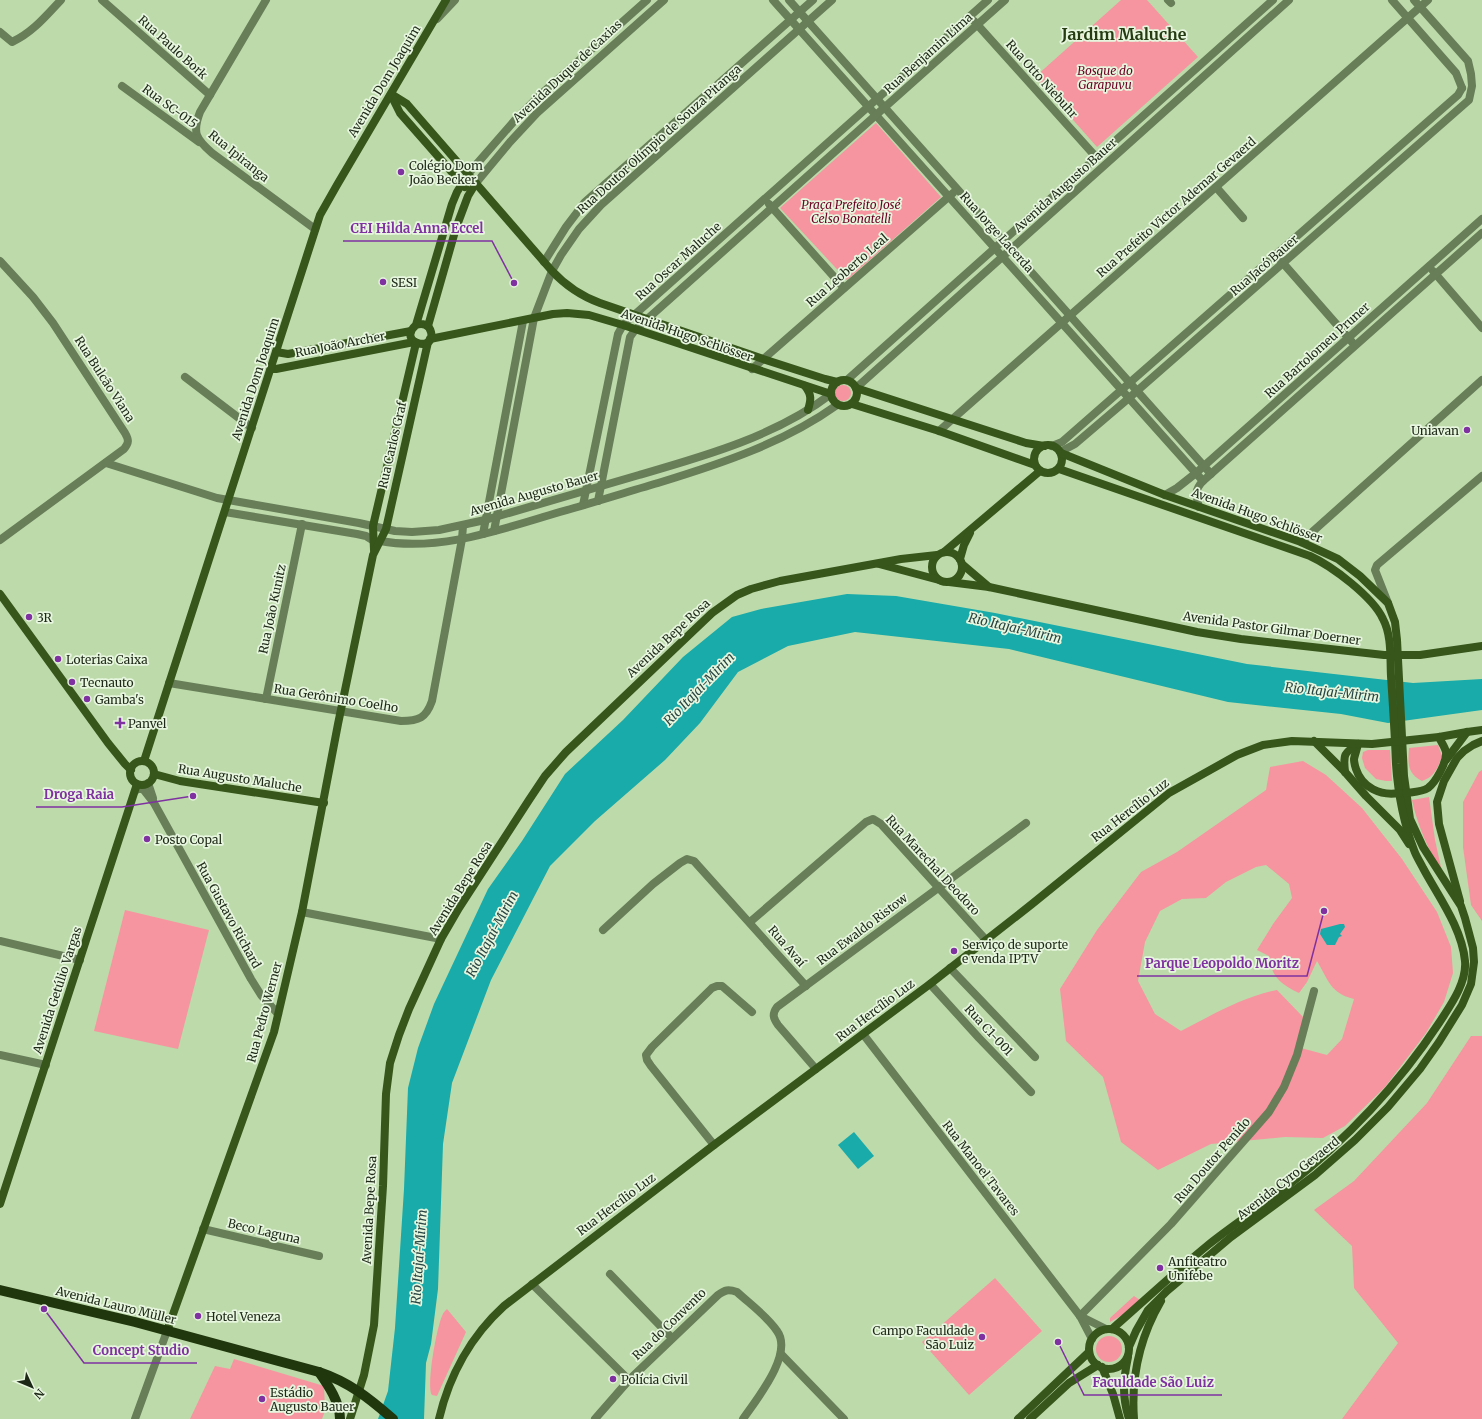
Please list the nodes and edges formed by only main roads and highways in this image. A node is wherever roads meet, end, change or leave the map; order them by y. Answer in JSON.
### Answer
{"nodes":[{"id":1,"x":446,"y":0,"type":"edge"},
{"id":2,"x":391,"y":94,"type":"junction"},
{"id":3,"x":468,"y":174,"type":"junction"},
{"id":4,"x":462,"y":183,"type":"junction"},
{"id":5,"x":476,"y":183,"type":"junction"},
{"id":6,"x":470,"y":192,"type":"junction"},
{"id":7,"x":436,"y":255,"type":"junction"},
{"id":8,"x":447,"y":259,"type":"junction"},
{"id":9,"x":428,"y":326,"type":"junction"},
{"id":10,"x":413,"y":328,"type":"junction"},
{"id":11,"x":429,"y":341,"type":"junction"},
{"id":12,"x":415,"y":342,"type":"junction"},
{"id":13,"x":276,"y":352,"type":"junction"},
{"id":14,"x":271,"y":369,"type":"junction"},
{"id":15,"x":837,"y":382,"type":"junction"},
{"id":16,"x":805,"y":386,"type":"junction"},
{"id":17,"x":856,"y":388,"type":"junction"},
{"id":18,"x":831,"y":394,"type":"junction"},
{"id":19,"x":852,"y":404,"type":"junction"},
{"id":20,"x":808,"y":410,"type":"road end"},
{"id":21,"x":396,"y":426,"type":"junction"},
{"id":22,"x":408,"y":429,"type":"junction"},
{"id":23,"x":1048,"y":446,"type":"junction"},
{"id":24,"x":1060,"y":453,"type":"junction"},
{"id":25,"x":1038,"y":468,"type":"junction"},
{"id":26,"x":1059,"y":469,"type":"junction"},
{"id":27,"x":382,"y":487,"type":"junction"},
{"id":28,"x":395,"y":490,"type":"junction"},
{"id":29,"x":972,"y":529,"type":"junction"},
{"id":30,"x":377,"y":541,"type":"junction"},
{"id":31,"x":941,"y":554,"type":"junction"},
{"id":32,"x":961,"y":561,"type":"junction"},
{"id":33,"x":876,"y":564,"type":"junction"},
{"id":34,"x":939,"y":580,"type":"junction"},
{"id":35,"x":949,"y":582,"type":"junction"},
{"id":36,"x":989,"y":587,"type":"junction"},
{"id":37,"x":0,"y":594,"type":"edge"},
{"id":38,"x":1482,"y":646,"type":"edge"},
{"id":39,"x":1394,"y":649,"type":"junction"},
{"id":40,"x":341,"y":712,"type":"joint"},
{"id":41,"x":1482,"y":730,"type":"edge"},
{"id":42,"x":1467,"y":732,"type":"junction"},
{"id":43,"x":1439,"y":737,"type":"junction"},
{"id":44,"x":1314,"y":741,"type":"junction"},
{"id":45,"x":1482,"y":741,"type":"edge"},
{"id":46,"x":1358,"y":744,"type":"junction"},
{"id":47,"x":1473,"y":744,"type":"junction"},
{"id":48,"x":1445,"y":760,"type":"junction"},
{"id":49,"x":144,"y":762,"type":"junction"},
{"id":50,"x":130,"y":770,"type":"junction"},
{"id":51,"x":1345,"y":772,"type":"junction"},
{"id":52,"x":154,"y":774,"type":"junction"},
{"id":53,"x":136,"y":787,"type":"junction"},
{"id":54,"x":1403,"y":793,"type":"junction"},
{"id":55,"x":324,"y":803,"type":"junction"},
{"id":56,"x":1414,"y":851,"type":"junction"},
{"id":57,"x":1461,"y":906,"type":"junction"},
{"id":58,"x":0,"y":1204,"type":"edge"},
{"id":59,"x":0,"y":1290,"type":"edge"},
{"id":60,"x":1167,"y":1291,"type":"junction"},
{"id":61,"x":1109,"y":1329,"type":"junction"},
{"id":62,"x":167,"y":1330,"type":"junction"},
{"id":63,"x":1129,"y":1350,"type":"junction"},
{"id":64,"x":1089,"y":1352,"type":"junction"},
{"id":65,"x":1100,"y":1366,"type":"junction"},
{"id":66,"x":319,"y":1372,"type":"junction"},
{"id":67,"x":1060,"y":1385,"type":"junction"},
{"id":68,"x":1020,"y":1418,"type":"edge"},
{"id":69,"x":340,"y":1419,"type":"edge"},
{"id":70,"x":350,"y":1419,"type":"edge"},
{"id":71,"x":393,"y":1419,"type":"edge"},
{"id":72,"x":439,"y":1419,"type":"edge"},
{"id":73,"x":1030,"y":1419,"type":"edge"},
{"id":74,"x":1120,"y":1419,"type":"edge"},
{"id":75,"x":1129,"y":1419,"type":"edge"},
{"id":76,"x":1134,"y":1419,"type":"edge"}],
"edges":[{"from":1,"to":2,"type":"main road","name":"Avenida Dom Joaquim"},
{"from":2,"to":3,"type":"main road","name":"Avenida Hugo Schlösser"},
{"from":2,"to":4,"type":"main road"},
{"from":2,"to":13,"type":"main road","name":"Avenida Dom Joaquim"},
{"from":3,"to":4,"type":"main road"},
{"from":3,"to":5,"type":"main road","name":"Avenida Hugo Schlösser"},
{"from":4,"to":6,"type":"main road"},
{"from":4,"to":7,"type":"main road"},
{"from":5,"to":6,"type":"main road"},
{"from":5,"to":15,"type":"main road","name":"Avenida Hugo Schlösser"},
{"from":6,"to":8,"type":"main road"},
{"from":7,"to":8,"type":"main road"},
{"from":7,"to":10,"type":"main road"},
{"from":8,"to":9,"type":"main road"},
{"from":9,"to":10,"type":"main road"},
{"from":9,"to":11,"type":"main road"},
{"from":10,"to":12,"type":"main road"},
{"from":10,"to":13,"type":"main road","name":"Rua João Archer"},
{"from":11,"to":12,"type":"main road"},
{"from":11,"to":16,"type":"main road","name":"Avenida Hugo Schlösser"},
{"from":11,"to":22,"type":"main road","name":"Rua Carlos Graf"},
{"from":12,"to":14,"type":"main road","name":"Rua João Archer"},
{"from":12,"to":21,"type":"main road","name":"Rua Carlos Graf"},
{"from":13,"to":14,"type":"main road","name":"Avenida Dom Joaquim"},
{"from":14,"to":49,"type":"main road","name":"Avenida Dom Joaquim"},
{"from":15,"to":17,"type":"main road"},
{"from":15,"to":18,"type":"main road"},
{"from":16,"to":18,"type":"main road","name":"Avenida Hugo Schlösser"},
{"from":16,"to":20,"type":"main road"},
{"from":17,"to":19,"type":"main road"},
{"from":17,"to":23,"type":"main road"},
{"from":18,"to":19,"type":"main road"},
{"from":19,"to":25,"type":"main road"},
{"from":21,"to":22,"type":"main road"},
{"from":21,"to":27,"type":"main road","name":"Rua Carlos Graf"},
{"from":22,"to":28,"type":"main road","name":"Rua Carlos Graf"},
{"from":23,"to":24,"type":"main road"},
{"from":23,"to":25,"type":"main road"},
{"from":24,"to":26,"type":"main road"},
{"from":24,"to":39,"type":"main road","name":"Avenida Hugo Schlösser"},
{"from":25,"to":26,"type":"main road"},
{"from":25,"to":29,"type":"main road"},
{"from":26,"to":39,"type":"main road","name":"Avenida Hugo Schlösser"},
{"from":27,"to":28,"type":"main road"},
{"from":27,"to":30,"type":"main road","name":"Rua Carlos Graf"},
{"from":28,"to":30,"type":"main road","name":"Rua Carlos Graf"},
{"from":29,"to":31,"type":"main road"},
{"from":29,"to":32,"type":"main road"},
{"from":30,"to":40,"type":"main road","name":"Rua Carlos Graf"},
{"from":31,"to":32,"type":"main road"},
{"from":31,"to":33,"type":"main road","name":"Avenida Bepe Rosa"},
{"from":31,"to":34,"type":"main road"},
{"from":32,"to":35,"type":"main road"},
{"from":32,"to":36,"type":"main road","name":"Avenida Pastor Gilmar Doerner"},
{"from":33,"to":34,"type":"main road","name":"Avenida Bepe Rosa"},
{"from":33,"to":70,"type":"main road","name":"Avenida Bepe Rosa"},
{"from":34,"to":35,"type":"main road"},
{"from":35,"to":36,"type":"main road","name":"Avenida Pastor Gilmar Doerner"},
{"from":36,"to":38,"type":"main road","name":"Avenida Pastor Gilmar Doerner"},
{"from":37,"to":50,"type":"main road"},
{"from":39,"to":54,"type":"main road","name":"Avenida Cyro Gevaerd"},
{"from":40,"to":55,"type":"main road","name":"Rua Pedro Werner"},
{"from":41,"to":42,"type":"main road","name":"Rua Hercílio Luz"},
{"from":42,"to":43,"type":"main road","name":"Rua Hercílio Luz"},
{"from":42,"to":47,"type":"main road"},
{"from":42,"to":48,"type":"main road"},
{"from":43,"to":46,"type":"main road","name":"Rua Hercílio Luz"},
{"from":43,"to":48,"type":"main road"},
{"from":44,"to":46,"type":"main road","name":"Rua Hercílio Luz"},
{"from":44,"to":51,"type":"main road"},
{"from":44,"to":72,"type":"main road","name":"Rua Hercílio Luz"},
{"from":45,"to":47,"type":"main road"},
{"from":46,"to":51,"type":"main road"},
{"from":46,"to":54,"type":"main road"},
{"from":47,"to":57,"type":"main road"},
{"from":48,"to":54,"type":"main road"},
{"from":49,"to":50,"type":"main road"},
{"from":49,"to":52,"type":"main road"},
{"from":50,"to":53,"type":"main road"},
{"from":51,"to":56,"type":"main road"},
{"from":52,"to":53,"type":"main road"},
{"from":52,"to":55,"type":"main road","name":"Rua Augusto Maluche"},
{"from":53,"to":58,"type":"main road","name":"Avenida Getúlio Vargas"},
{"from":54,"to":56,"type":"main road","name":"Avenida Cyro Gevaerd"},
{"from":54,"to":57,"type":"main road","name":"Avenida Cyro Gevaerd"},
{"from":55,"to":62,"type":"main road","name":"Rua Pedro Werner"},
{"from":56,"to":61,"type":"main road","name":"Avenida Cyro Gevaerd"},
{"from":57,"to":60,"type":"main road","name":"Avenida Cyro Gevaerd"},
{"from":59,"to":62,"type":"main road","name":"Avenida Lauro Müller"},
{"from":60,"to":63,"type":"main road","name":"Avenida Cyro Gevaerd"},
{"from":60,"to":76,"type":"main road"},
{"from":61,"to":63,"type":"main road"},
{"from":61,"to":64,"type":"main road"},
{"from":62,"to":66,"type":"main road","name":"Avenida Lauro Müller"},
{"from":63,"to":65,"type":"main road"},
{"from":63,"to":75,"type":"main road"},
{"from":64,"to":65,"type":"main road"},
{"from":64,"to":67,"type":"main road"},
{"from":65,"to":67,"type":"main road"},
{"from":65,"to":74,"type":"main road"},
{"from":66,"to":69,"type":"main road"},
{"from":66,"to":71,"type":"main road","name":"Avenida Lauro Müller"},
{"from":67,"to":68,"type":"main road"},
{"from":67,"to":73,"type":"main road"}]}
